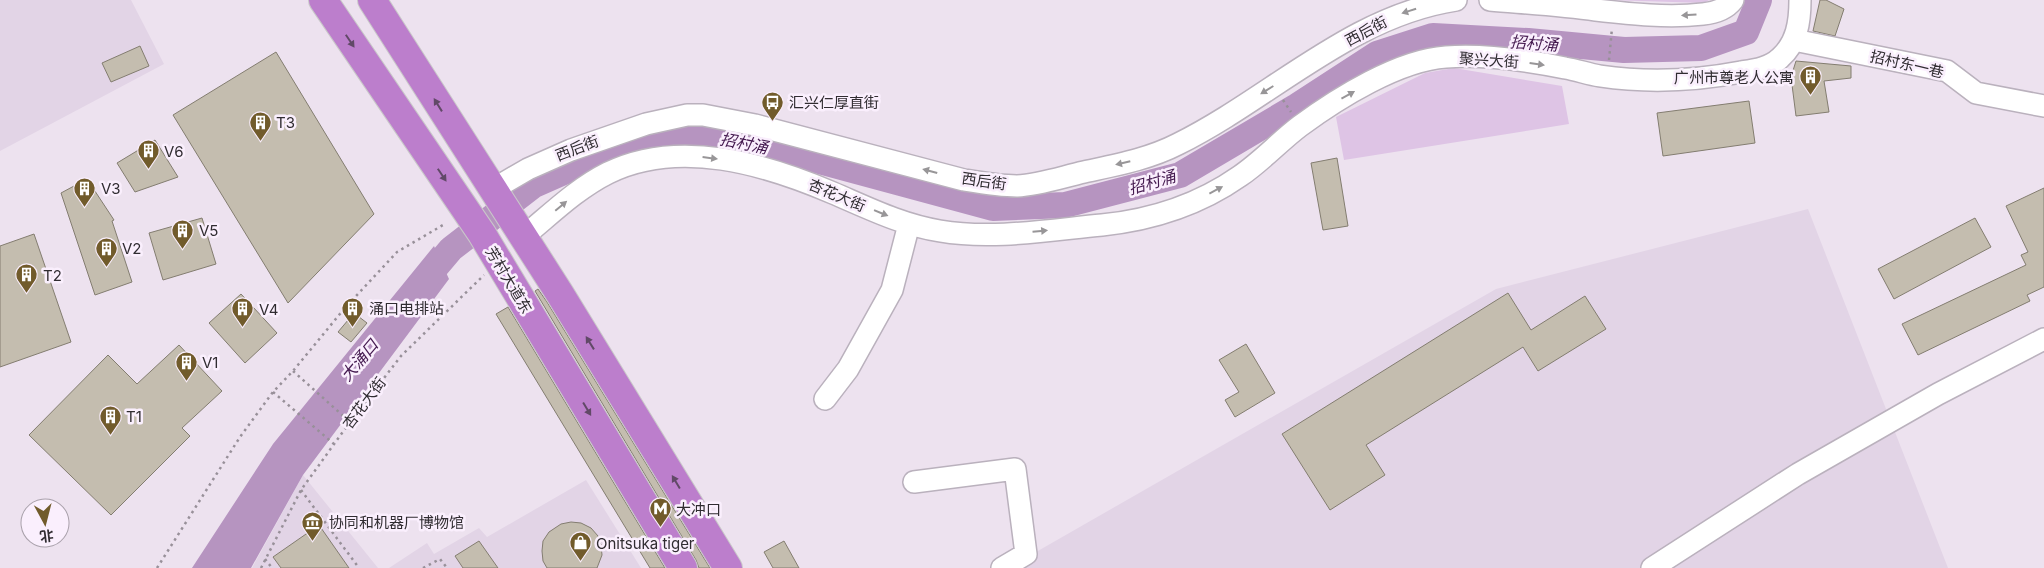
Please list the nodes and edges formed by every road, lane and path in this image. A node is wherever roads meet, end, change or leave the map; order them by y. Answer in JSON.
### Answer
{"nodes":[{"id":1,"x":323,"y":0,"type":"edge"},
{"id":2,"x":372,"y":0,"type":"edge"},
{"id":3,"x":1456,"y":0,"type":"edge"},
{"id":4,"x":1490,"y":0,"type":"edge"},
{"id":5,"x":1733,"y":0,"type":"edge"},
{"id":6,"x":1800,"y":0,"type":"edge"},
{"id":7,"x":1613,"y":27,"type":"dead end"},
{"id":8,"x":1794,"y":40,"type":"junction"},
{"id":9,"x":1609,"y":64,"type":"dead end"},
{"id":10,"x":1273,"y":86,"type":"junction"},
{"id":11,"x":2044,"y":106,"type":"edge"},
{"id":12,"x":1301,"y":125,"type":"junction"},
{"id":13,"x":1172,"y":210,"type":"joint"},
{"id":14,"x":506,"y":211,"type":"junction"},
{"id":15,"x":909,"y":224,"type":"junction"},
{"id":16,"x":443,"y":225,"type":"dead end"},
{"id":17,"x":498,"y":262,"type":"junction"},
{"id":18,"x":2044,"y":339,"type":"edge"},
{"id":19,"x":294,"y":371,"type":"junction"},
{"id":20,"x":274,"y":392,"type":"junction"},
{"id":21,"x":825,"y":399,"type":"dead end"},
{"id":22,"x":350,"y":422,"type":"junction"},
{"id":23,"x":334,"y":444,"type":"junction"},
{"id":24,"x":914,"y":482,"type":"dead end"},
{"id":25,"x":301,"y":490,"type":"junction"},
{"id":26,"x":266,"y":559,"type":"junction"},
{"id":27,"x":157,"y":568,"type":"edge"},
{"id":28,"x":261,"y":568,"type":"edge"},
{"id":29,"x":272,"y":568,"type":"edge"},
{"id":30,"x":359,"y":568,"type":"edge"},
{"id":31,"x":423,"y":568,"type":"edge"},
{"id":32,"x":447,"y":568,"type":"edge"},
{"id":33,"x":683,"y":568,"type":"edge"},
{"id":34,"x":728,"y":568,"type":"edge"},
{"id":35,"x":1002,"y":568,"type":"edge"},
{"id":36,"x":1652,"y":568,"type":"edge"}],
"edges":[{"from":1,"to":17,"type":"highway","name":"芳村大道东","one_way":true},
{"from":14,"to":2,"type":"highway","one_way":true},
{"from":3,"to":10,"type":"street","name":"西后街","one_way":true},
{"from":5,"to":4,"type":"street","one_way":true},
{"from":6,"to":8,"type":"street","name":"聚兴大街"},
{"from":7,"to":9,"type":"path"},
{"from":8,"to":11,"type":"street","name":"招村东一巷"},
{"from":12,"to":8,"type":"street","name":"聚兴大街","one_way":true},
{"from":10,"to":12,"type":"path"},
{"from":10,"to":14,"type":"street","name":"西后街","one_way":true},
{"from":13,"to":12,"type":"street","name":"聚兴大街","one_way":true},
{"from":15,"to":13,"type":"street","name":"杏花大街","one_way":true},
{"from":14,"to":15,"type":"street","name":"杏花大街","one_way":true},
{"from":34,"to":14,"type":"highway","one_way":true},
{"from":15,"to":21,"type":"street"},
{"from":16,"to":19,"type":"path"},
{"from":17,"to":22,"type":"path","name":"杏花大街"},
{"from":17,"to":33,"type":"highway","name":"芳村大道东","one_way":true},
{"from":18,"to":36,"type":"street"},
{"from":19,"to":20,"type":"path"},
{"from":19,"to":22,"type":"path"},
{"from":20,"to":23,"type":"path"},
{"from":20,"to":27,"type":"path"},
{"from":22,"to":23,"type":"path","name":"杏花大街"},
{"from":23,"to":25,"type":"path","name":"杏花大街"},
{"from":24,"to":35,"type":"street"},
{"from":25,"to":26,"type":"path","name":"杏花大街"},
{"from":25,"to":30,"type":"path"},
{"from":26,"to":28,"type":"path","name":"杏花大街"},
{"from":26,"to":29,"type":"path"},
{"from":31,"to":32,"type":"path"}]}
